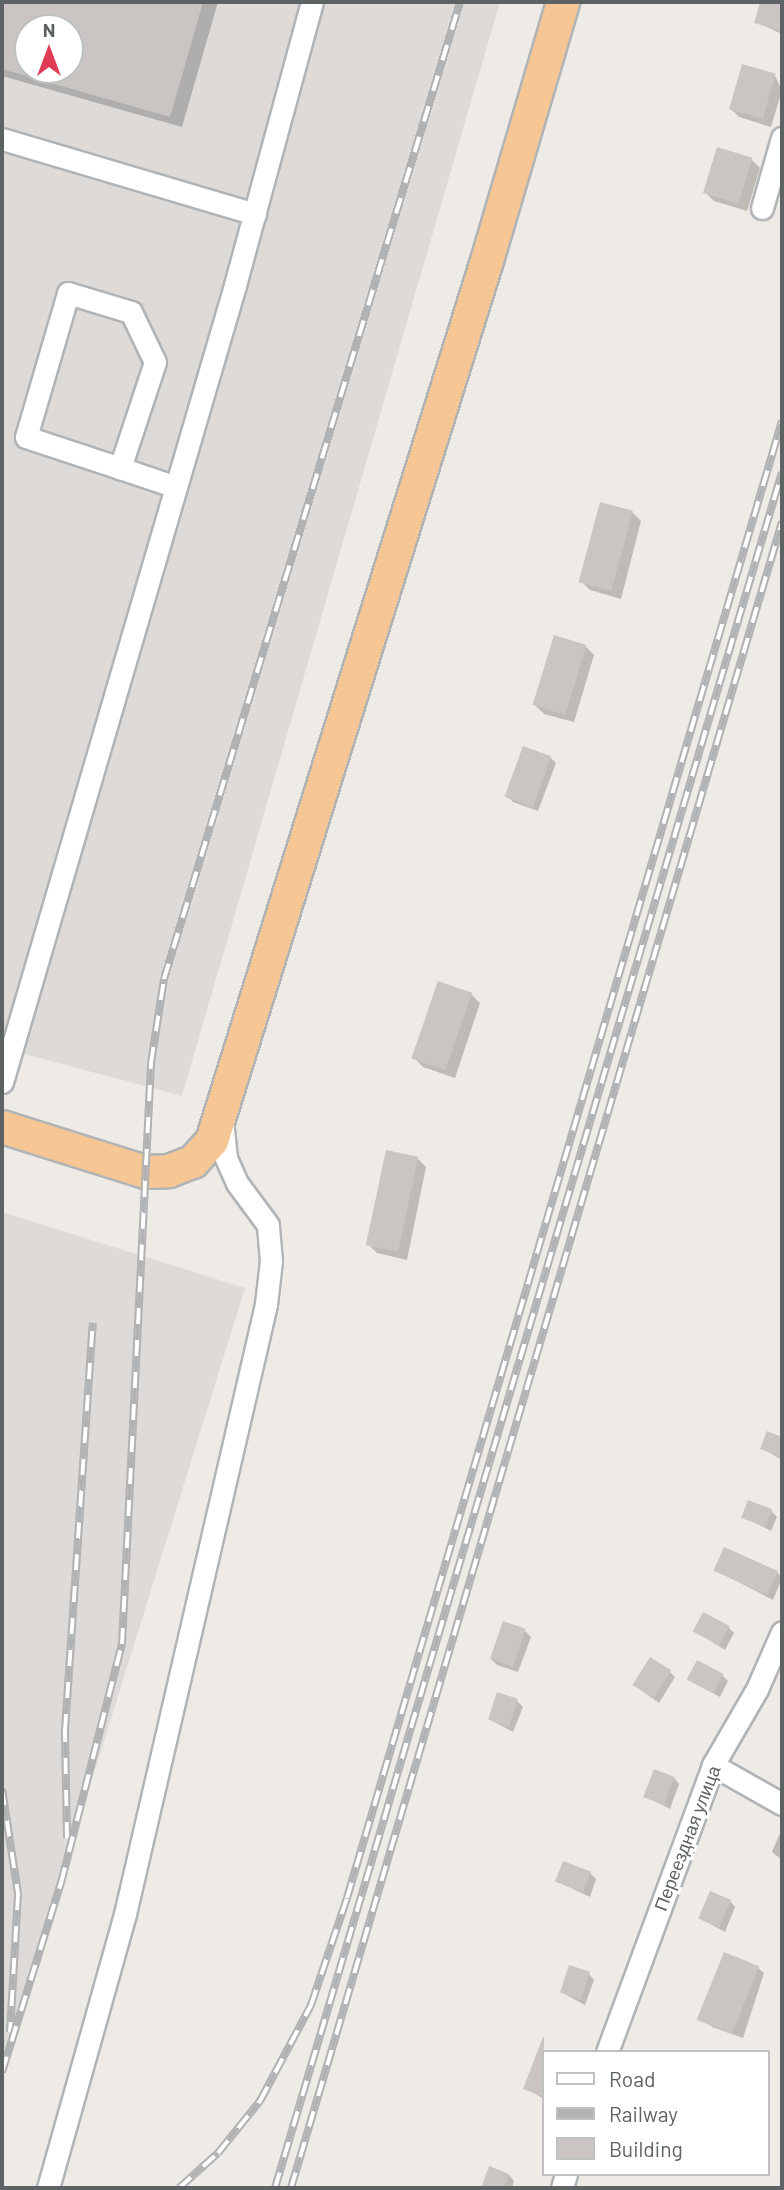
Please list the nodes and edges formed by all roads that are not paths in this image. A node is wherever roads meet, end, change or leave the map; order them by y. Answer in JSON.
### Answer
{"nodes":[{"id":1,"x":312,"y":2,"type":"edge"},
{"id":2,"x":563,"y":2,"type":"edge"},
{"id":3,"x":782,"y":138,"type":"edge"},
{"id":4,"x":2,"y":139,"type":"edge"},
{"id":5,"x":762,"y":208,"type":"dead end"},
{"id":6,"x":255,"y":214,"type":"junction"},
{"id":7,"x":120,"y":468,"type":"junction"},
{"id":8,"x":176,"y":487,"type":"junction"},
{"id":9,"x":2,"y":1082,"type":"edge"},
{"id":10,"x":222,"y":1117,"type":"junction"},
{"id":11,"x":2,"y":1127,"type":"edge"},
{"id":12,"x":782,"y":1632,"type":"edge"},
{"id":13,"x":713,"y":1765,"type":"junction"},
{"id":14,"x":782,"y":1804,"type":"edge"},
{"id":15,"x":608,"y":2050,"type":"edge"},
{"id":16,"x":48,"y":2188,"type":"edge"}],
"edges":[{"from":1,"to":6,"type":"street"},
{"from":2,"to":10,"type":"highway"},
{"from":3,"to":5,"type":"street"},
{"from":4,"to":6,"type":"street"},
{"from":6,"to":8,"type":"street"},
{"from":7,"to":7,"type":"street"},
{"from":7,"to":8,"type":"street"},
{"from":8,"to":9,"type":"street"},
{"from":10,"to":11,"type":"highway"},
{"from":10,"to":16,"type":"street"},
{"from":12,"to":13,"type":"street","name":"Переездная улица"},
{"from":13,"to":14,"type":"street"},
{"from":13,"to":15,"type":"street","name":"Переездная улица"}]}
